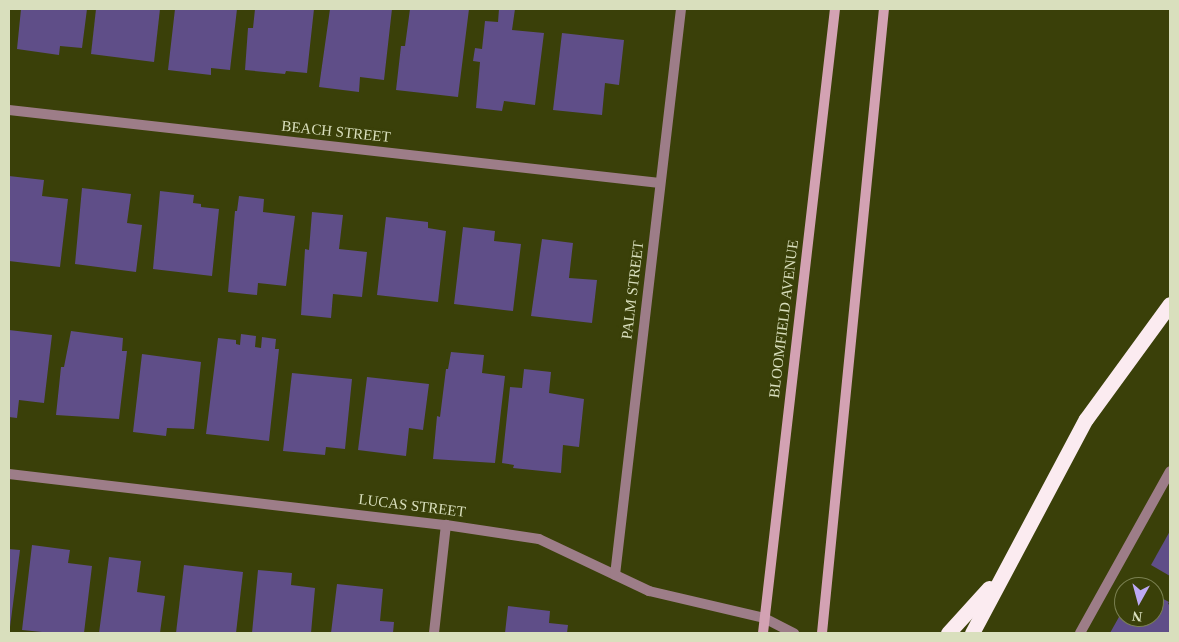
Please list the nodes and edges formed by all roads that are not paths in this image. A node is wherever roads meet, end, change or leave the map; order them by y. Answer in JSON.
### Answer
{"nodes":[{"id":1,"x":681,"y":9,"type":"edge"},
{"id":2,"x":836,"y":9,"type":"edge"},
{"id":3,"x":884,"y":9,"type":"edge"},
{"id":4,"x":9,"y":110,"type":"edge"},
{"id":5,"x":660,"y":183,"type":"junction"},
{"id":6,"x":1170,"y":304,"type":"edge"},
{"id":7,"x":1170,"y":471,"type":"edge"},
{"id":8,"x":9,"y":474,"type":"edge"},
{"id":9,"x":446,"y":525,"type":"junction"},
{"id":10,"x":1004,"y":570,"type":"junction"},
{"id":11,"x":615,"y":575,"type":"junction"},
{"id":12,"x":764,"y":618,"type":"junction"},
{"id":13,"x":434,"y":633,"type":"edge"},
{"id":14,"x":762,"y":633,"type":"edge"},
{"id":15,"x":794,"y":633,"type":"edge"},
{"id":16,"x":822,"y":633,"type":"edge"},
{"id":17,"x":948,"y":633,"type":"edge"},
{"id":18,"x":972,"y":633,"type":"edge"},
{"id":19,"x":1080,"y":633,"type":"edge"}],
"edges":[{"from":1,"to":5,"type":"street","name":"PALM STREET"},
{"from":2,"to":12,"type":"main road","name":"BLOOMFIELD AVENUE"},
{"from":3,"to":16,"type":"main road"},
{"from":4,"to":5,"type":"street","name":"BEACH STREET"},
{"from":5,"to":11,"type":"street","name":"PALM STREET"},
{"from":6,"to":10,"type":"highway"},
{"from":7,"to":19,"type":"street"},
{"from":8,"to":9,"type":"street","name":"LUCAS STREET"},
{"from":9,"to":11,"type":"street","name":"LUCAS STREET"},
{"from":9,"to":13,"type":"street"},
{"from":10,"to":17,"type":"highway"},
{"from":10,"to":18,"type":"highway"},
{"from":11,"to":12,"type":"street","name":"LUCAS STREET"},
{"from":12,"to":14,"type":"main road","name":"BLOOMFIELD AVENUE"},
{"from":12,"to":15,"type":"street","name":"LUCAS STREET"}]}
